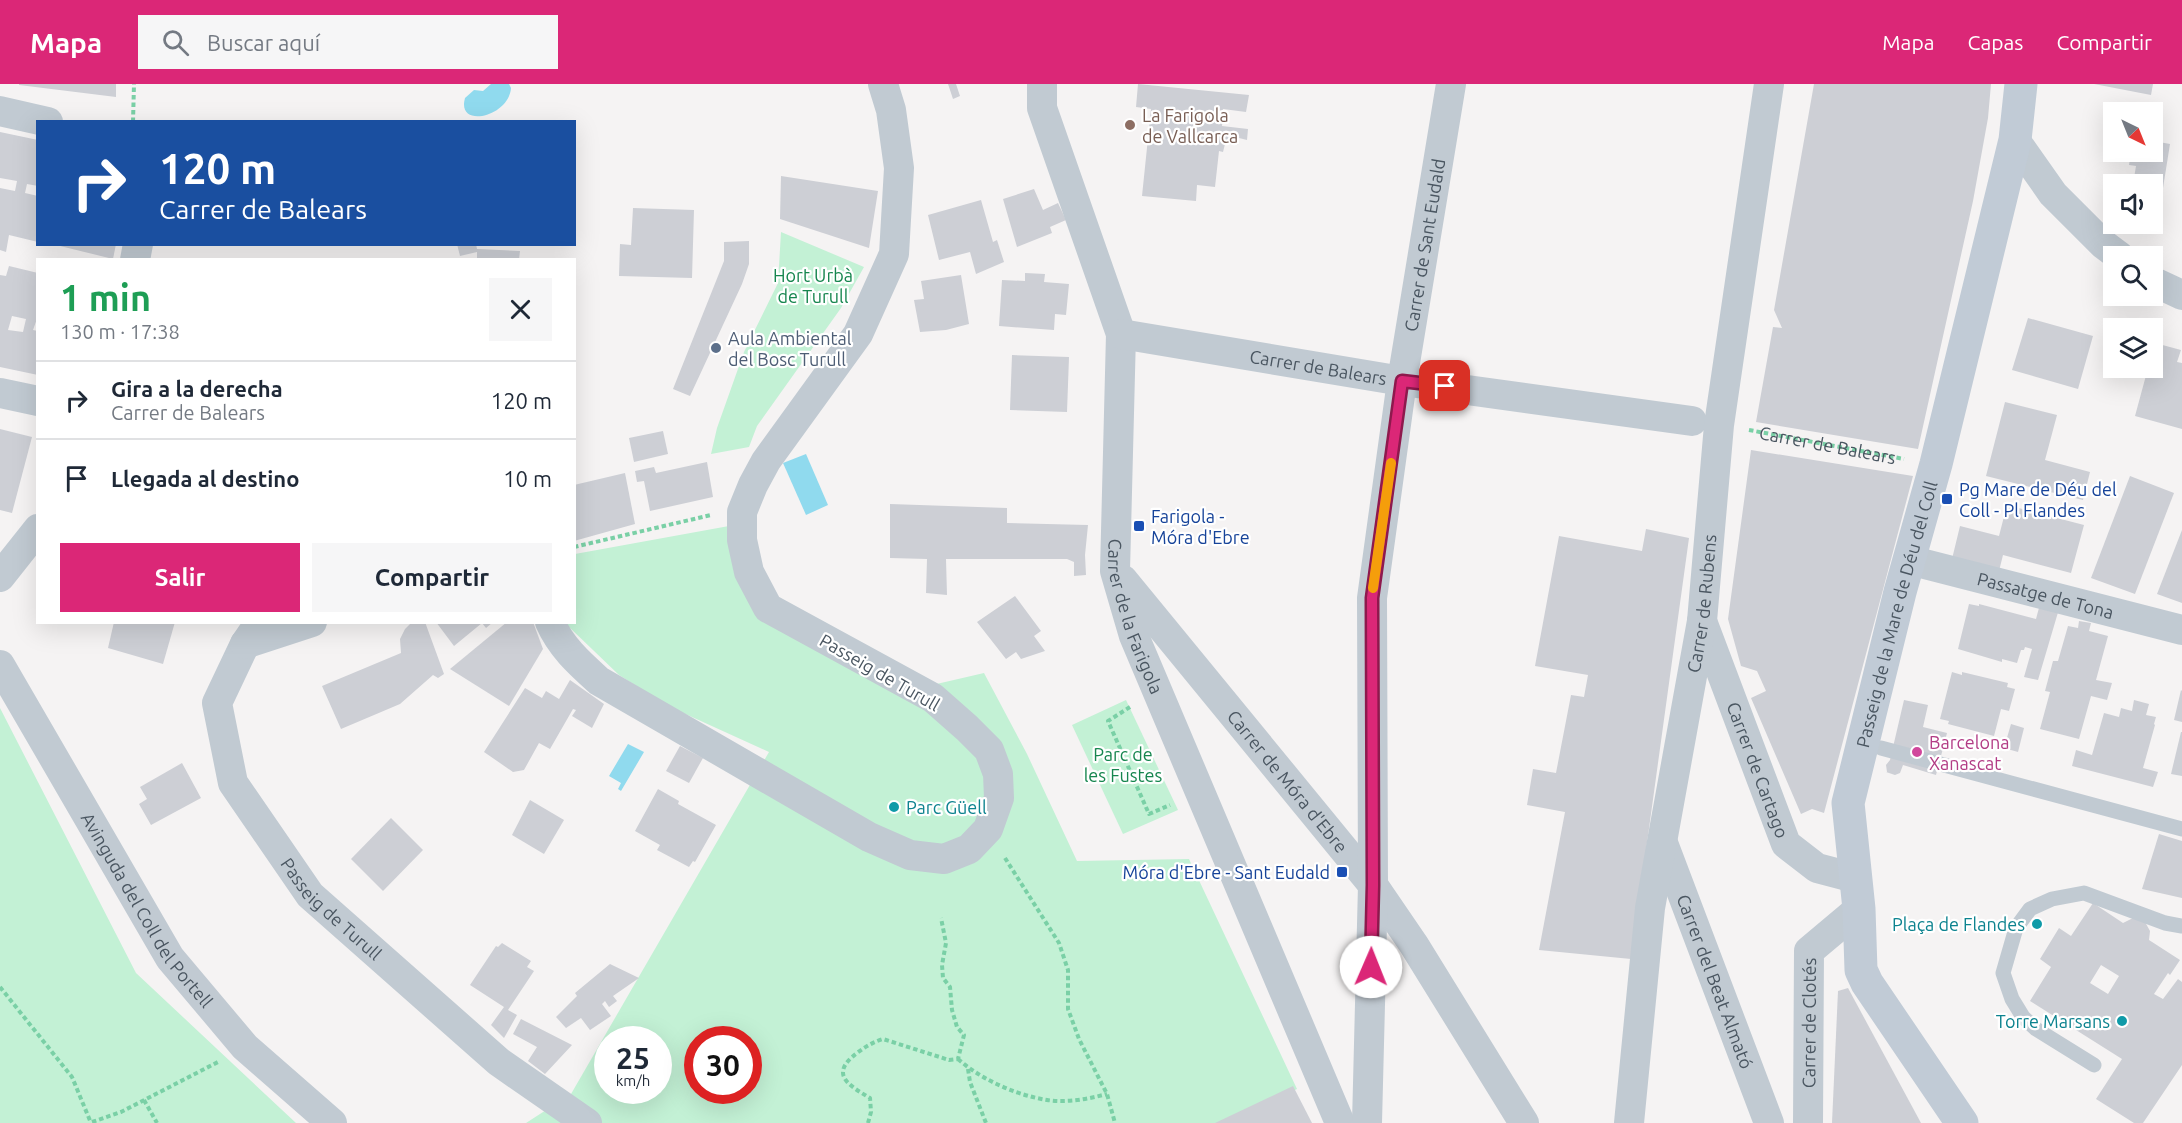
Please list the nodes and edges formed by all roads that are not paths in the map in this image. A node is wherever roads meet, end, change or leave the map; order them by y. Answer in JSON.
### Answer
{"nodes":[{"id":1,"x":883,"y":84,"type":"edge"},
{"id":2,"x":1042,"y":84,"type":"edge"},
{"id":3,"x":1451,"y":84,"type":"edge"},
{"id":4,"x":1769,"y":84,"type":"edge"},
{"id":5,"x":2021,"y":84,"type":"edge"},
{"id":6,"x":0,"y":111,"type":"edge"},
{"id":7,"x":39,"y":120,"type":"edge"},
{"id":8,"x":2015,"y":140,"type":"junction"},
{"id":9,"x":2106,"y":246,"type":"edge"},
{"id":10,"x":2163,"y":286,"type":"edge"},
{"id":11,"x":2182,"y":295,"type":"edge"},
{"id":12,"x":1121,"y":334,"type":"junction"},
{"id":13,"x":1402,"y":381,"type":"junction"},
{"id":14,"x":0,"y":393,"type":"edge"},
{"id":15,"x":36,"y":401,"type":"edge"},
{"id":16,"x":1692,"y":422,"type":"dead end"},
{"id":17,"x":36,"y":532,"type":"edge"},
{"id":18,"x":1909,"y":560,"type":"junction"},
{"id":19,"x":1115,"y":571,"type":"junction"},
{"id":20,"x":0,"y":578,"type":"edge"},
{"id":21,"x":1702,"y":621,"type":"junction"},
{"id":22,"x":301,"y":624,"type":"edge"},
{"id":23,"x":551,"y":624,"type":"edge"},
{"id":24,"x":2182,"y":630,"type":"edge"},
{"id":25,"x":253,"y":633,"type":"edge"},
{"id":26,"x":0,"y":665,"type":"edge"},
{"id":27,"x":1881,"y":747,"type":"dead end"},
{"id":28,"x":2182,"y":829,"type":"edge"},
{"id":29,"x":1662,"y":841,"type":"junction"},
{"id":30,"x":1373,"y":885,"type":"junction"},
{"id":31,"x":1857,"y":893,"type":"junction"},
{"id":32,"x":2182,"y":926,"type":"edge"},
{"id":33,"x":2094,"y":1065,"type":"dead end"},
{"id":34,"x":332,"y":1123,"type":"edge"},
{"id":35,"x":587,"y":1123,"type":"edge"},
{"id":36,"x":1340,"y":1123,"type":"edge"},
{"id":37,"x":1367,"y":1123,"type":"edge"},
{"id":38,"x":1524,"y":1123,"type":"edge"},
{"id":39,"x":1629,"y":1123,"type":"edge"},
{"id":40,"x":1769,"y":1123,"type":"edge"},
{"id":41,"x":1808,"y":1123,"type":"edge"},
{"id":42,"x":1962,"y":1123,"type":"edge"}],
"edges":[{"from":1,"to":23,"type":"street","name":"Passeig de Turull"},
{"from":2,"to":12,"type":"street","name":"Carrer de la Farigola"},
{"from":3,"to":13,"type":"street","name":"Carrer de Sant Eudald"},
{"from":4,"to":21,"type":"street","name":"Carrer de Rubens"},
{"from":5,"to":8,"type":"street","name":"Passeig de la Mare de Déu del Coll"},
{"from":6,"to":7,"type":"street"},
{"from":8,"to":9,"type":"street"},
{"from":8,"to":18,"type":"street","name":"Passeig de la Mare de Déu del Coll"},
{"from":10,"to":11,"type":"street"},
{"from":12,"to":13,"type":"street","name":"Carrer de Balears"},
{"from":12,"to":19,"type":"street","name":"Carrer de la Farigola"},
{"from":13,"to":16,"type":"street","name":"Carrer de Balears"},
{"from":13,"to":30,"type":"street","name":"Carrer de Sant Eudald"},
{"from":14,"to":15,"type":"street"},
{"from":17,"to":20,"type":"street"},
{"from":18,"to":24,"type":"street","name":"Passatge de Tona"},
{"from":18,"to":31,"type":"street","name":"Passeig de la Mare de Déu del Coll"},
{"from":19,"to":30,"type":"street","name":"Carrer de Móra d'Ebre"},
{"from":19,"to":36,"type":"street","name":"Carrer de la Farigola"},
{"from":21,"to":29,"type":"street","name":"Carrer de Rubens"},
{"from":21,"to":31,"type":"street","name":"Carrer de Cartago"},
{"from":22,"to":25,"type":"street"},
{"from":25,"to":35,"type":"street","name":"Passeig de Turull"},
{"from":26,"to":34,"type":"street","name":"Avinguda del Coll del Portell"},
{"from":27,"to":28,"type":"lane"},
{"from":29,"to":39,"type":"street","name":"Carrer de Rubens"},
{"from":29,"to":40,"type":"street","name":"Carrer del Beat Almató"},
{"from":30,"to":37,"type":"street","name":"Carrer de Sant Eudald"},
{"from":30,"to":38,"type":"street","name":"Carrer de Móra d'Ebre"},
{"from":31,"to":41,"type":"street","name":"Carrer de Clotés"},
{"from":31,"to":42,"type":"street","name":"Passeig de la Mare de Déu del Coll"},
{"from":32,"to":33,"type":"lane"}]}
